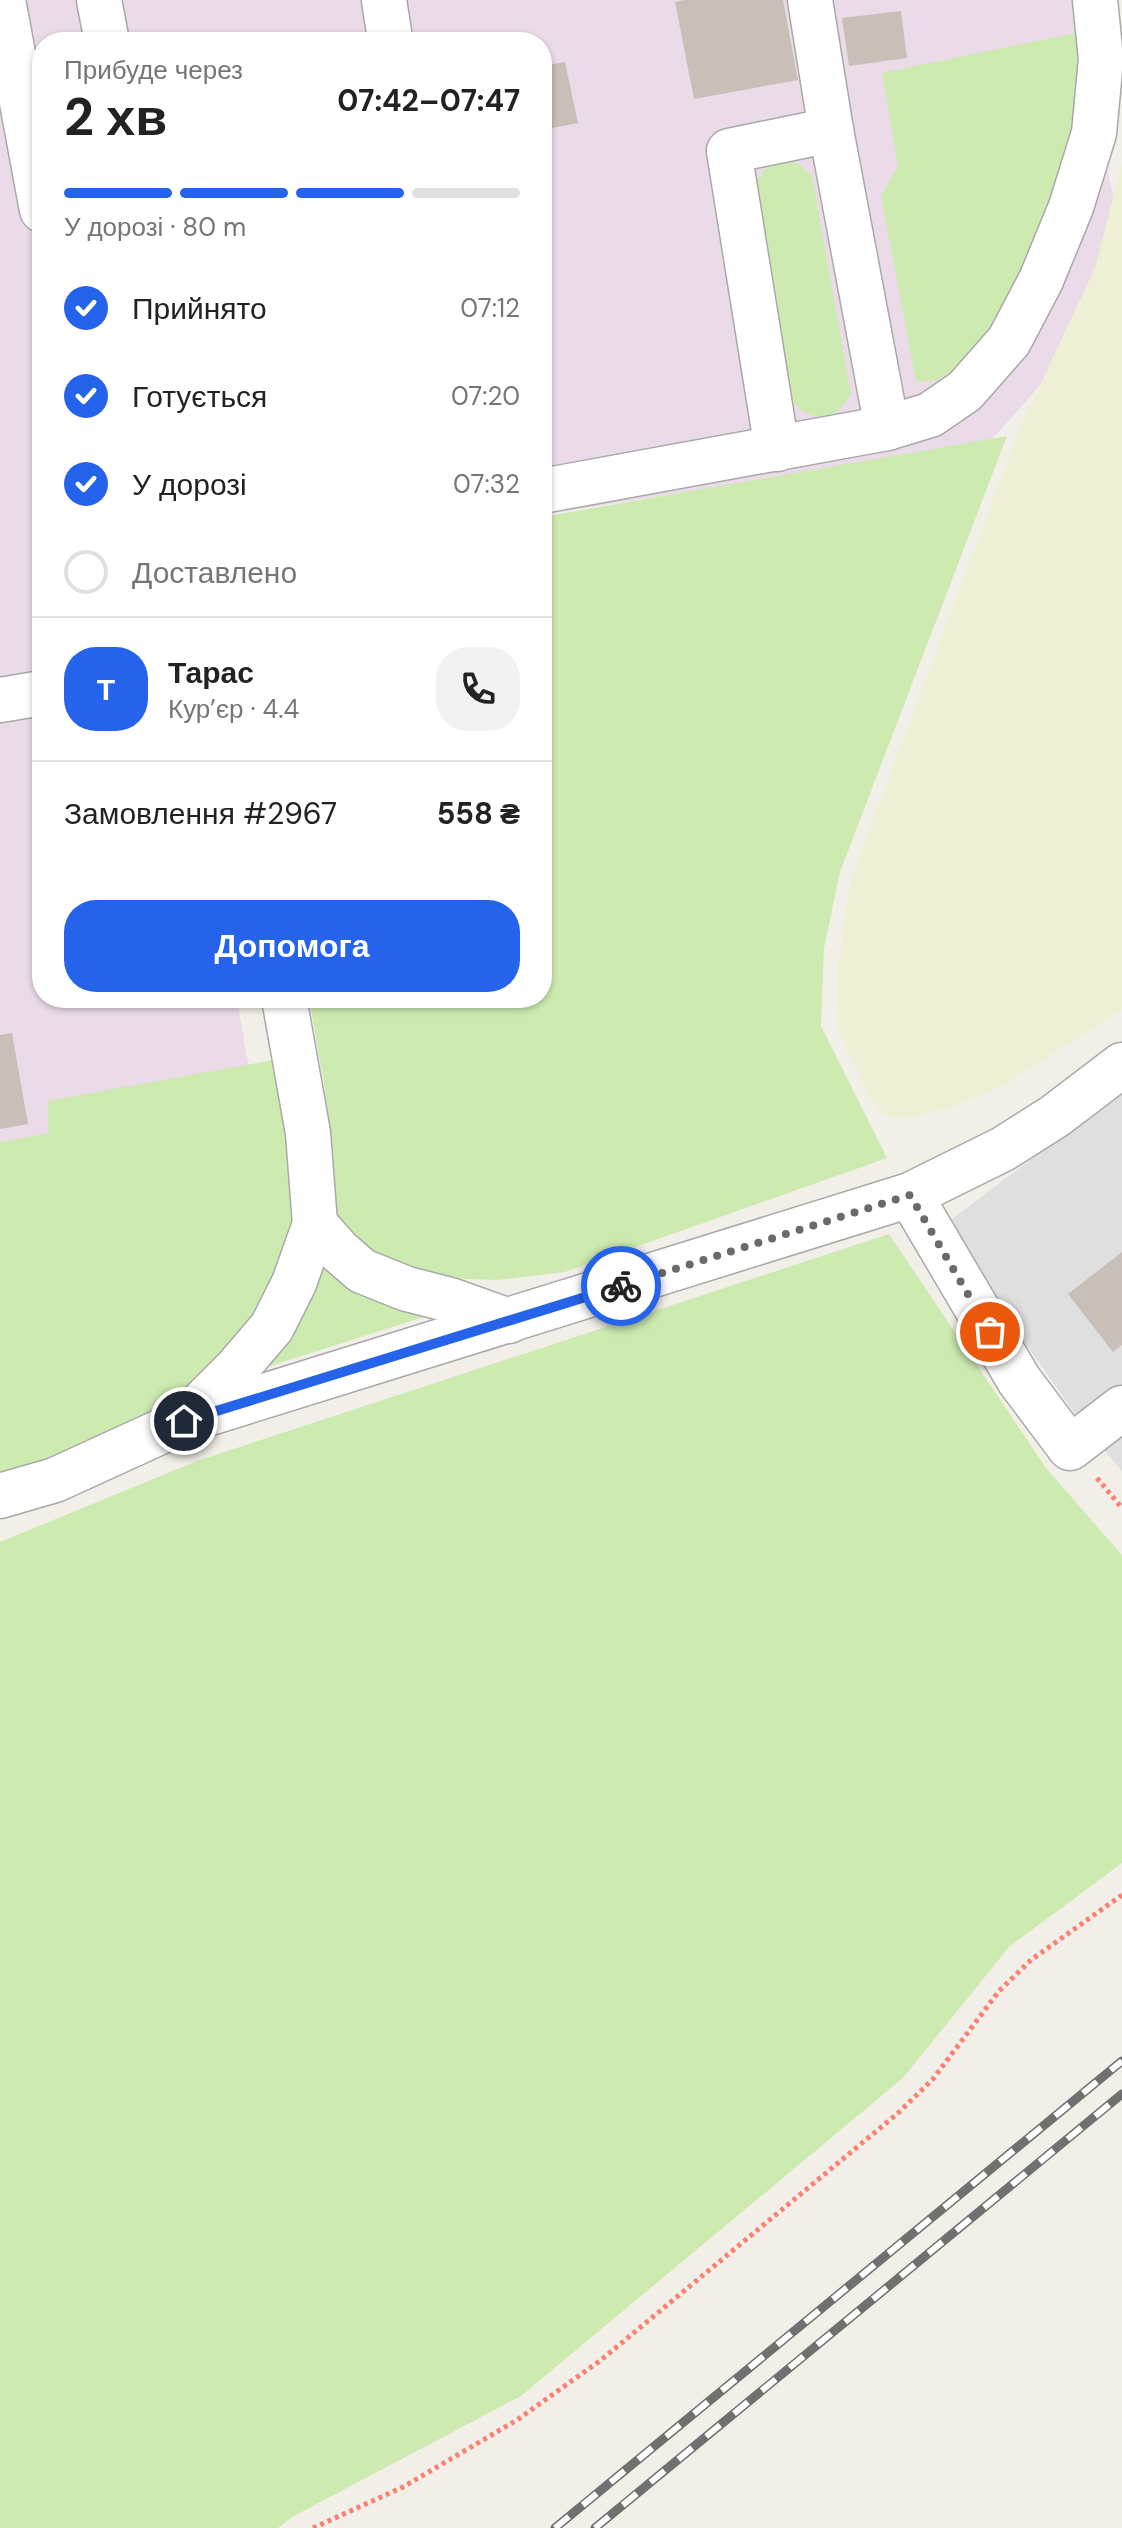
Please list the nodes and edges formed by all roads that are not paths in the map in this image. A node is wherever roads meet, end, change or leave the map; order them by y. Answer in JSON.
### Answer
{"nodes":[{"id":1,"x":3,"y":0,"type":"edge"},
{"id":2,"x":99,"y":0,"type":"edge"},
{"id":3,"x":810,"y":0,"type":"edge"},
{"id":4,"x":1095,"y":0,"type":"edge"},
{"id":5,"x":105,"y":32,"type":"edge"},
{"id":6,"x":831,"y":130,"type":"junction"},
{"id":7,"x":32,"y":156,"type":"edge"},
{"id":8,"x":887,"y":428,"type":"junction"},
{"id":9,"x":777,"y":449,"type":"junction"},
{"id":10,"x":552,"y":489,"type":"edge"},
{"id":11,"x":32,"y":695,"type":"edge"},
{"id":12,"x":0,"y":700,"type":"edge"},
{"id":13,"x":286,"y":1008,"type":"edge"},
{"id":14,"x":1122,"y":1065,"type":"edge"},
{"id":15,"x":910,"y":1195,"type":"junction"},
{"id":16,"x":315,"y":1224,"type":"junction"},
{"id":17,"x":509,"y":1321,"type":"junction"},
{"id":18,"x":1122,"y":1408,"type":"edge"},
{"id":19,"x":184,"y":1421,"type":"junction"},
{"id":20,"x":0,"y":1496,"type":"edge"}],
"edges":[{"from":1,"to":7,"type":"street"},
{"from":2,"to":5,"type":"street"},
{"from":3,"to":6,"type":"street"},
{"from":4,"to":8,"type":"street"},
{"from":6,"to":8,"type":"street"},
{"from":6,"to":9,"type":"street"},
{"from":8,"to":9,"type":"street"},
{"from":9,"to":10,"type":"street"},
{"from":11,"to":12,"type":"street"},
{"from":13,"to":16,"type":"street"},
{"from":14,"to":15,"type":"street"},
{"from":15,"to":17,"type":"street"},
{"from":15,"to":18,"type":"street"},
{"from":16,"to":17,"type":"street"},
{"from":16,"to":19,"type":"street"},
{"from":17,"to":19,"type":"street"},
{"from":19,"to":20,"type":"street"}]}
